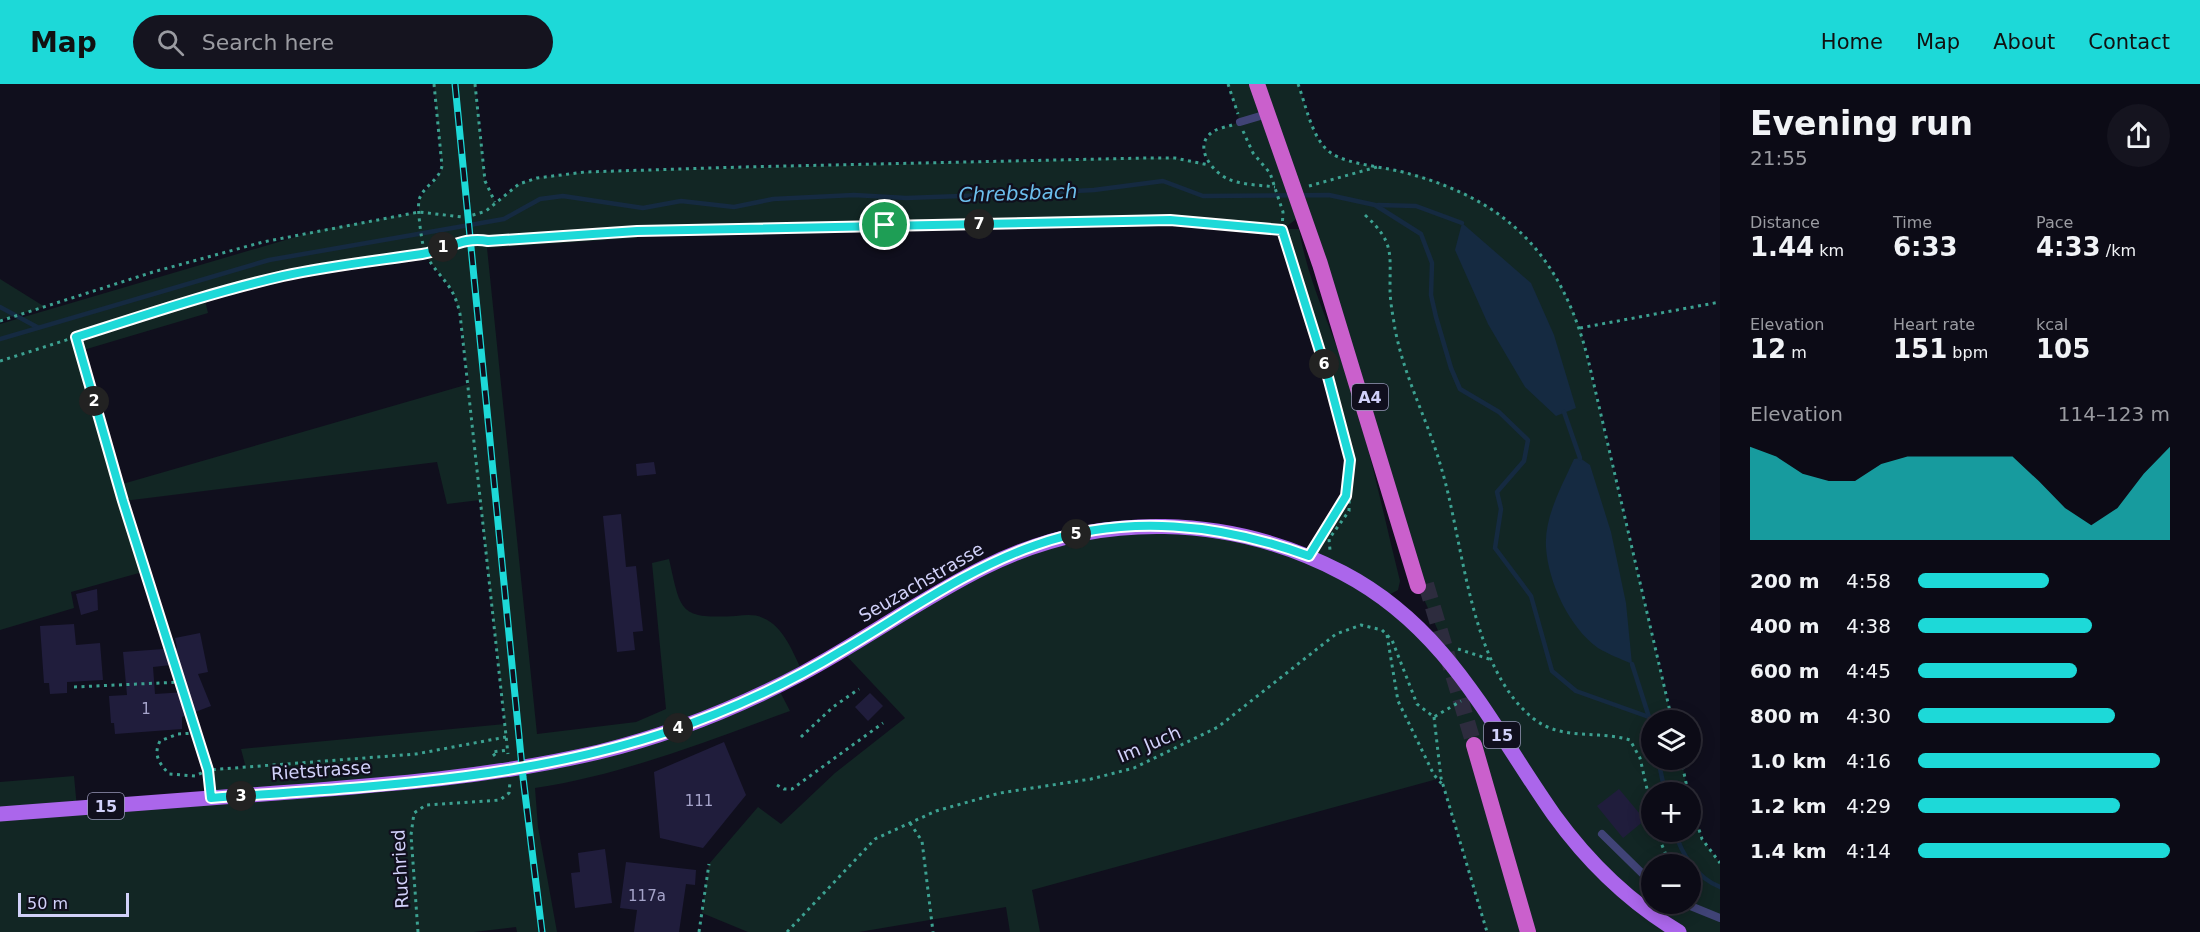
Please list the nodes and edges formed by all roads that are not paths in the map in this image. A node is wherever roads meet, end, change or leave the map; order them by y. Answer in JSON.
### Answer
{"nodes":[{"id":1,"x":1257,"y":84,"type":"edge"},
{"id":2,"x":1266,"y":84,"type":"edge"},
{"id":3,"x":1268,"y":114,"type":"junction"},
{"id":4,"x":1240,"y":122,"type":"road end"},
{"id":5,"x":1295,"y":176,"type":"junction"},
{"id":6,"x":1422,"y":585,"type":"tunnel mouth"},
{"id":7,"x":537,"y":766,"type":"joint"},
{"id":8,"x":0,"y":814,"type":"edge"},
{"id":9,"x":1602,"y":834,"type":"dead end"},
{"id":10,"x":1641,"y":873,"type":"edge"},
{"id":11,"x":1701,"y":910,"type":"edge"},
{"id":12,"x":1720,"y":918,"type":"edge"},
{"id":13,"x":1519,"y":932,"type":"edge"},
{"id":14,"x":1528,"y":932,"type":"edge"},
{"id":15,"x":1679,"y":932,"type":"edge"}],
"edges":[{"from":1,"to":3,"type":"highway","number":"A4"},
{"from":2,"to":5,"type":"highway","number":"A4"},
{"from":3,"to":4,"type":"lane"},
{"from":3,"to":5,"type":"highway","number":"A4"},
{"from":5,"to":6,"type":"highway","number":"A4"},
{"from":7,"to":8,"type":"main road","name":"Rietstrasse","number":"15"},
{"from":7,"to":15,"type":"main road","name":"Seuzachstrasse","number":"15"},
{"from":9,"to":10,"type":"lane"},
{"from":11,"to":12,"type":"lane"},
{"from":13,"to":14,"type":"highway"}]}
